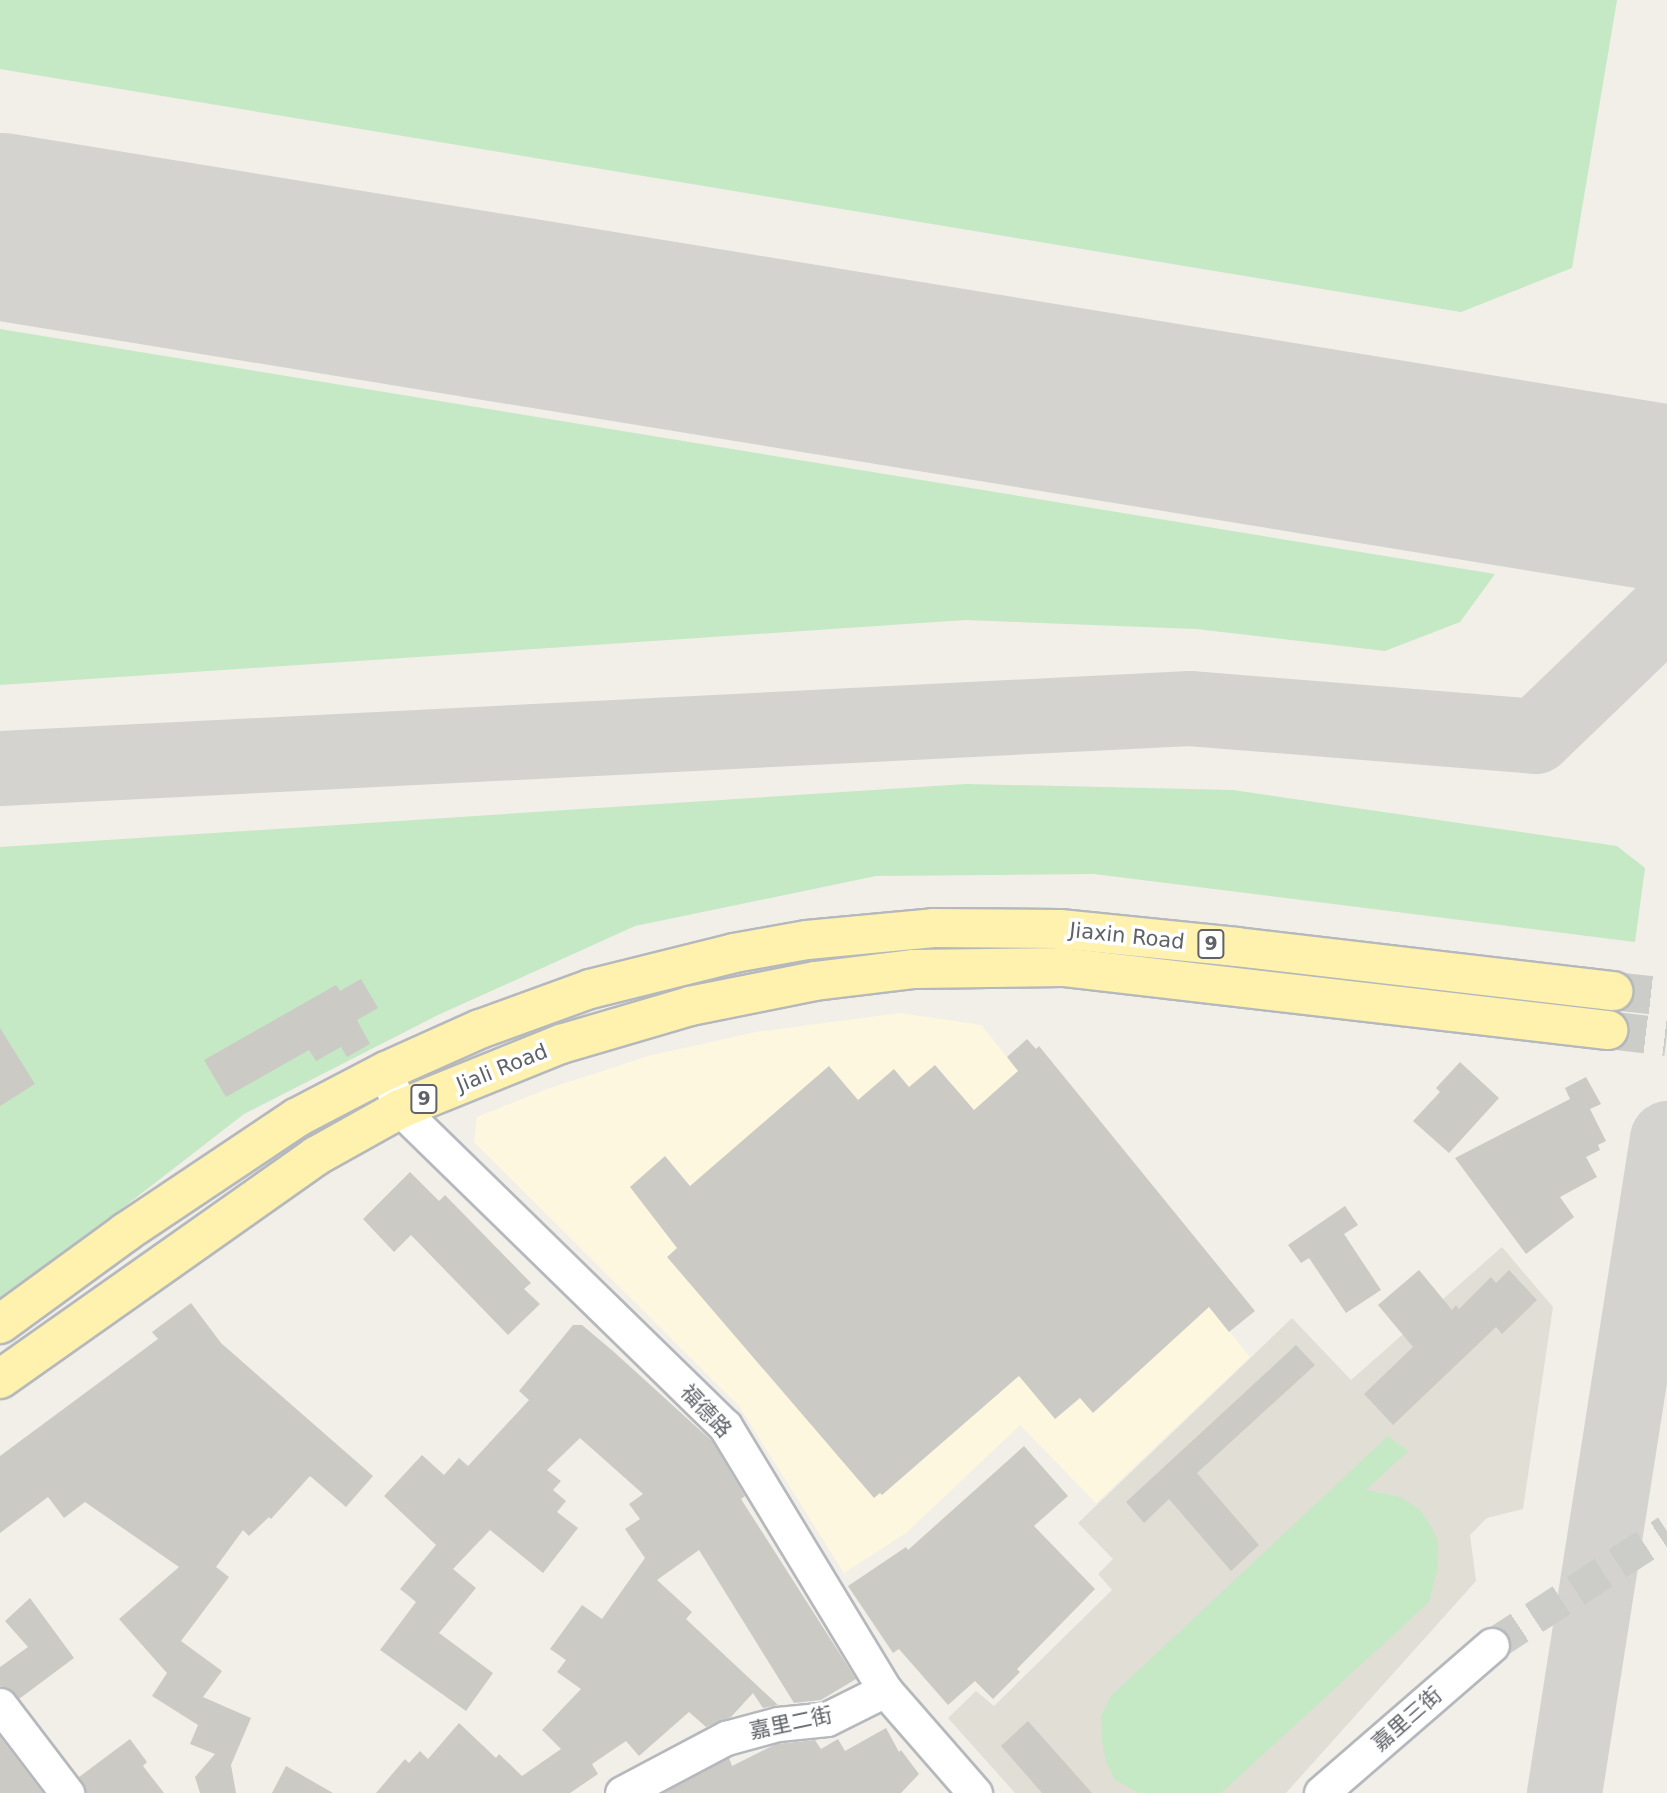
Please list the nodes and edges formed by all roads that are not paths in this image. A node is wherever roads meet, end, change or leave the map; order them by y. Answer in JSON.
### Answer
{"nodes":[{"id":1,"x":807,"y":940,"type":"joint"},
{"id":2,"x":914,"y":969,"type":"joint"},
{"id":3,"x":1614,"y":991,"type":"tunnel mouth"},
{"id":4,"x":1608,"y":1030,"type":"tunnel mouth"},
{"id":5,"x":386,"y":1071,"type":"junction"},
{"id":6,"x":400,"y":1109,"type":"junction"},
{"id":7,"x":0,"y":1324,"type":"edge"},
{"id":8,"x":0,"y":1378,"type":"edge"},
{"id":9,"x":1492,"y":1645,"type":"tunnel mouth"},
{"id":10,"x":885,"y":1690,"type":"junction"},
{"id":11,"x":0,"y":1705,"type":"edge"},
{"id":12,"x":66,"y":1793,"type":"edge"},
{"id":13,"x":622,"y":1793,"type":"edge"},
{"id":14,"x":975,"y":1793,"type":"edge"},
{"id":15,"x":1321,"y":1793,"type":"edge"}],
"edges":[{"from":1,"to":3,"type":"main road","name":"Jiaxin Road","number":"9"},
{"from":1,"to":5,"type":"main road","name":"Jiali Road","number":"9"},
{"from":2,"to":4,"type":"main road","name":"Jiaxin Road","number":"9"},
{"from":2,"to":6,"type":"main road","name":"Jiali Road","number":"9"},
{"from":5,"to":6,"type":"street","name":"福德路"},
{"from":5,"to":7,"type":"main road","name":"Jiali Road","number":"9"},
{"from":6,"to":8,"type":"main road","name":"Jiali Road","number":"9"},
{"from":6,"to":10,"type":"street","name":"福德路"},
{"from":9,"to":15,"type":"street","name":"嘉里三街"},
{"from":10,"to":13,"type":"street","name":"嘉里二街"},
{"from":10,"to":14,"type":"street","name":"福德路"},
{"from":11,"to":12,"type":"street"}]}
